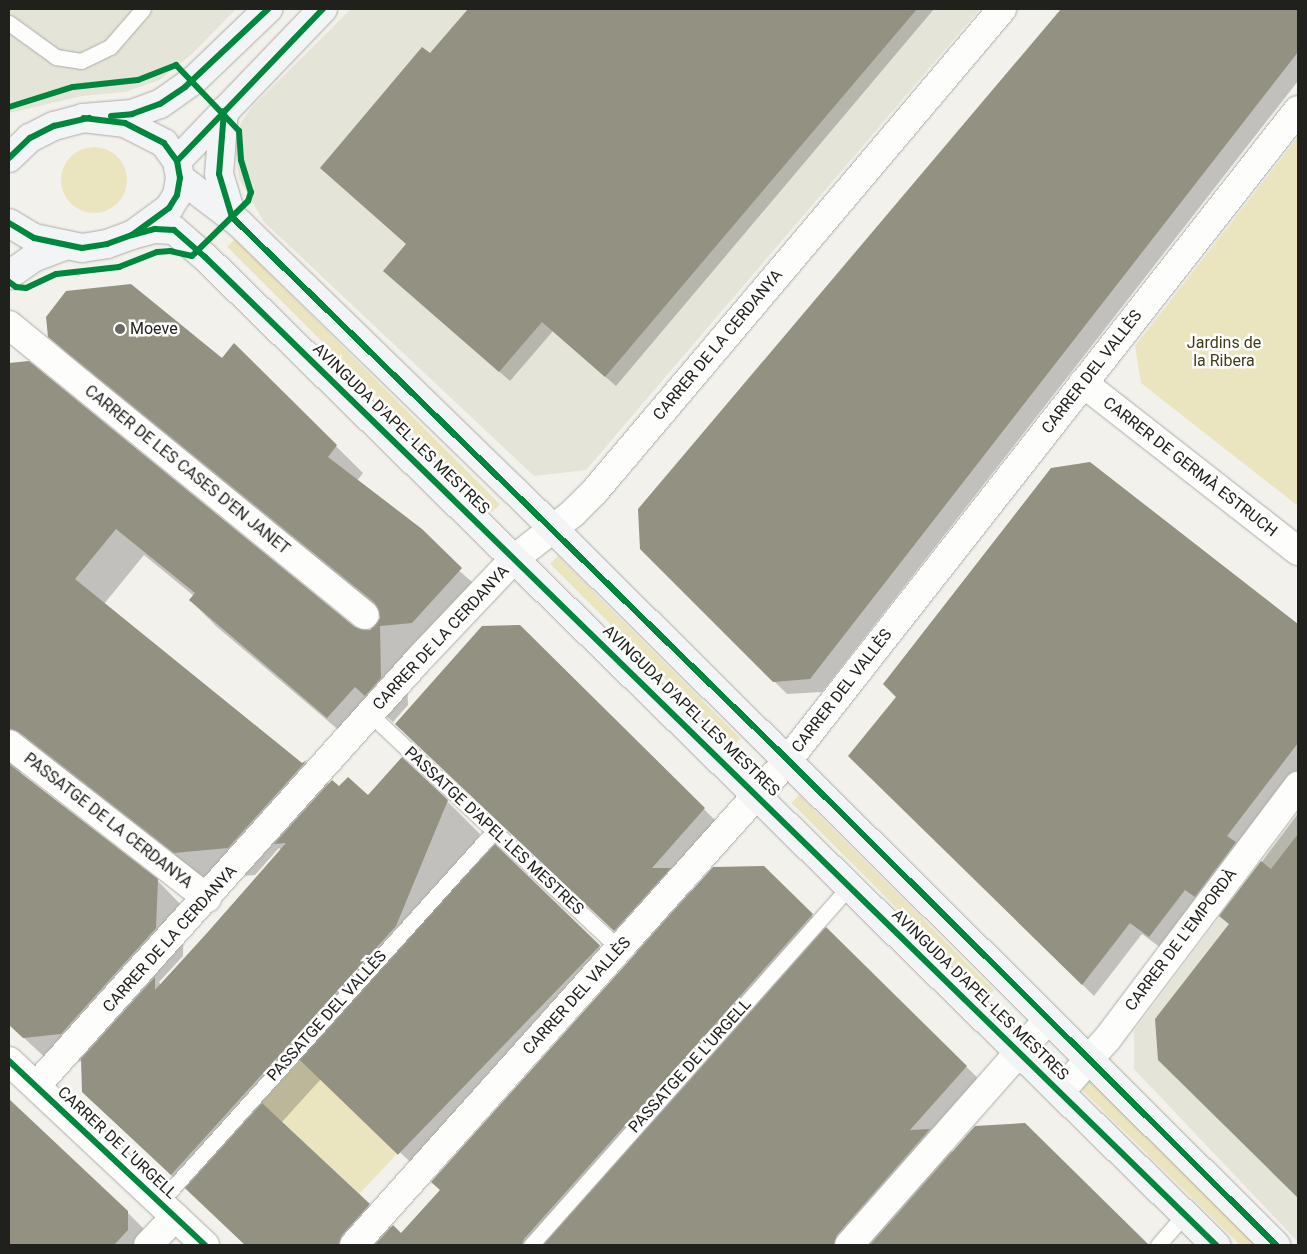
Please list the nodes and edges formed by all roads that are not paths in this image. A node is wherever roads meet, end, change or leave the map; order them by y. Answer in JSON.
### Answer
{"nodes":[{"id":1,"x":143,"y":9,"type":"edge"},
{"id":2,"x":268,"y":9,"type":"edge"},
{"id":3,"x":323,"y":9,"type":"edge"},
{"id":4,"x":1002,"y":9,"type":"edge"},
{"id":5,"x":9,"y":23,"type":"edge"},
{"id":6,"x":1298,"y":110,"type":"edge"},
{"id":7,"x":224,"y":111,"type":"junction"},
{"id":8,"x":83,"y":118,"type":"junction"},
{"id":9,"x":20,"y":141,"type":"edge"},
{"id":10,"x":9,"y":158,"type":"edge"},
{"id":11,"x":179,"y":169,"type":"junction"},
{"id":12,"x":232,"y":216,"type":"junction"},
{"id":13,"x":9,"y":224,"type":"edge"},
{"id":14,"x":132,"y":235,"type":"junction"},
{"id":15,"x":64,"y":246,"type":"junction"},
{"id":16,"x":9,"y":275,"type":"edge"},
{"id":17,"x":9,"y":326,"type":"edge"},
{"id":18,"x":1083,"y":384,"type":"junction"},
{"id":19,"x":553,"y":530,"type":"junction"},
{"id":20,"x":1298,"y":551,"type":"edge"},
{"id":21,"x":514,"y":559,"type":"junction"},
{"id":22,"x":366,"y":615,"type":"dead end"},
{"id":23,"x":370,"y":714,"type":"junction"},
{"id":24,"x":9,"y":744,"type":"edge"},
{"id":25,"x":788,"y":760,"type":"junction"},
{"id":26,"x":1298,"y":786,"type":"edge"},
{"id":27,"x":758,"y":794,"type":"junction"},
{"id":28,"x":494,"y":831,"type":"junction"},
{"id":29,"x":850,"y":886,"type":"junction"},
{"id":30,"x":207,"y":898,"type":"junction"},
{"id":31,"x":618,"y":950,"type":"junction"},
{"id":32,"x":1048,"y":1019,"type":"junction"},
{"id":33,"x":1019,"y":1053,"type":"junction"},
{"id":34,"x":1090,"y":1059,"type":"junction"},
{"id":35,"x":9,"y":1061,"type":"edge"},
{"id":36,"x":36,"y":1086,"type":"junction"},
{"id":37,"x":1060,"y":1092,"type":"junction"},
{"id":38,"x":168,"y":1209,"type":"junction"},
{"id":39,"x":1185,"y":1214,"type":"junction"},
{"id":40,"x":148,"y":1245,"type":"edge"},
{"id":41,"x":205,"y":1245,"type":"edge"},
{"id":42,"x":354,"y":1245,"type":"edge"},
{"id":43,"x":531,"y":1245,"type":"edge"},
{"id":44,"x":849,"y":1245,"type":"edge"},
{"id":45,"x":1158,"y":1245,"type":"edge"},
{"id":46,"x":1216,"y":1245,"type":"edge"},
{"id":47,"x":1276,"y":1245,"type":"edge"}],
"edges":[{"from":1,"to":5,"type":"lane"},
{"from":2,"to":8,"type":"street"},
{"from":3,"to":7,"type":"street"},
{"from":4,"to":19,"type":"street","name":"CARRER DE LA CERDANYA"},
{"from":6,"to":18,"type":"street","name":"CARRER DEL VALLÈS"},
{"from":7,"to":11,"type":"street"},
{"from":7,"to":12,"type":"street"},
{"from":8,"to":9,"type":"street"},
{"from":8,"to":11,"type":"street","name":"AVINGUDA D'APEL·LES MESTRES"},
{"from":9,"to":10,"type":"street"},
{"from":11,"to":12,"type":"street","name":"AVINGUDA D'APEL·LES MESTRES"},
{"from":11,"to":14,"type":"street"},
{"from":12,"to":19,"type":"street","name":"AVINGUDA D'APEL·LES MESTRES"},
{"from":13,"to":15,"type":"street"},
{"from":14,"to":15,"type":"street"},
{"from":14,"to":21,"type":"street","name":"AVINGUDA D'APEL·LES MESTRES"},
{"from":15,"to":16,"type":"street"},
{"from":17,"to":22,"type":"street","name":"CARRER DE LES CASES D'EN JANET"},
{"from":18,"to":20,"type":"street","name":"CARRER DE GERMÀ ESTRUCH"},
{"from":18,"to":25,"type":"street","name":"CARRER DEL VALLÈS"},
{"from":19,"to":21,"type":"street","name":"CARRER DE LA CERDANYA"},
{"from":19,"to":25,"type":"street","name":"AVINGUDA D'APEL·LES MESTRES"},
{"from":21,"to":23,"type":"street","name":"CARRER DE LA CERDANYA"},
{"from":21,"to":27,"type":"street","name":"AVINGUDA D'APEL·LES MESTRES"},
{"from":23,"to":28,"type":"lane","name":"PASSATGE D'APEL·LES MESTRES"},
{"from":23,"to":30,"type":"street","name":"CARRER DE LA CERDANYA"},
{"from":24,"to":30,"type":"street","name":"PASSATGE DE LA CERDANYA"},
{"from":25,"to":27,"type":"street","name":"CARRER DEL VALLÈS"},
{"from":25,"to":32,"type":"street","name":"AVINGUDA D'APEL·LES MESTRES"},
{"from":26,"to":34,"type":"street","name":"CARRER DE L'EMPORDÀ"},
{"from":27,"to":29,"type":"street","name":"AVINGUDA D'APEL·LES MESTRES"},
{"from":27,"to":31,"type":"street","name":"CARRER DEL VALLÈS"},
{"from":28,"to":31,"type":"lane","name":"PASSATGE D'APEL·LES MESTRES"},
{"from":28,"to":38,"type":"lane","name":"PASSATGE DEL VALLÈS"},
{"from":29,"to":33,"type":"street","name":"AVINGUDA D'APEL·LES MESTRES"},
{"from":29,"to":43,"type":"lane","name":"PASSATGE DE L'URGELL"},
{"from":30,"to":36,"type":"street","name":"CARRER DE LA CERDANYA"},
{"from":31,"to":42,"type":"street","name":"CARRER DEL VALLÈS"},
{"from":32,"to":33,"type":"street"},
{"from":32,"to":34,"type":"street","name":"AVINGUDA D'APEL·LES MESTRES"},
{"from":33,"to":37,"type":"street","name":"AVINGUDA D'APEL·LES MESTRES"},
{"from":33,"to":44,"type":"street"},
{"from":34,"to":37,"type":"street","name":"CARRER DE L'EMPORDÀ"},
{"from":34,"to":47,"type":"street","name":"AVINGUDA D'APEL·LES MESTRES"},
{"from":35,"to":36,"type":"street","name":"CARRER DE L'URGELL"},
{"from":36,"to":38,"type":"street","name":"CARRER DE L'URGELL"},
{"from":37,"to":39,"type":"street","name":"AVINGUDA D'APEL·LES MESTRES"},
{"from":38,"to":40,"type":"street"},
{"from":38,"to":41,"type":"street","name":"CARRER DE L'URGELL"},
{"from":39,"to":45,"type":"lane"},
{"from":39,"to":46,"type":"street","name":"AVINGUDA D'APEL·LES MESTRES"}]}
